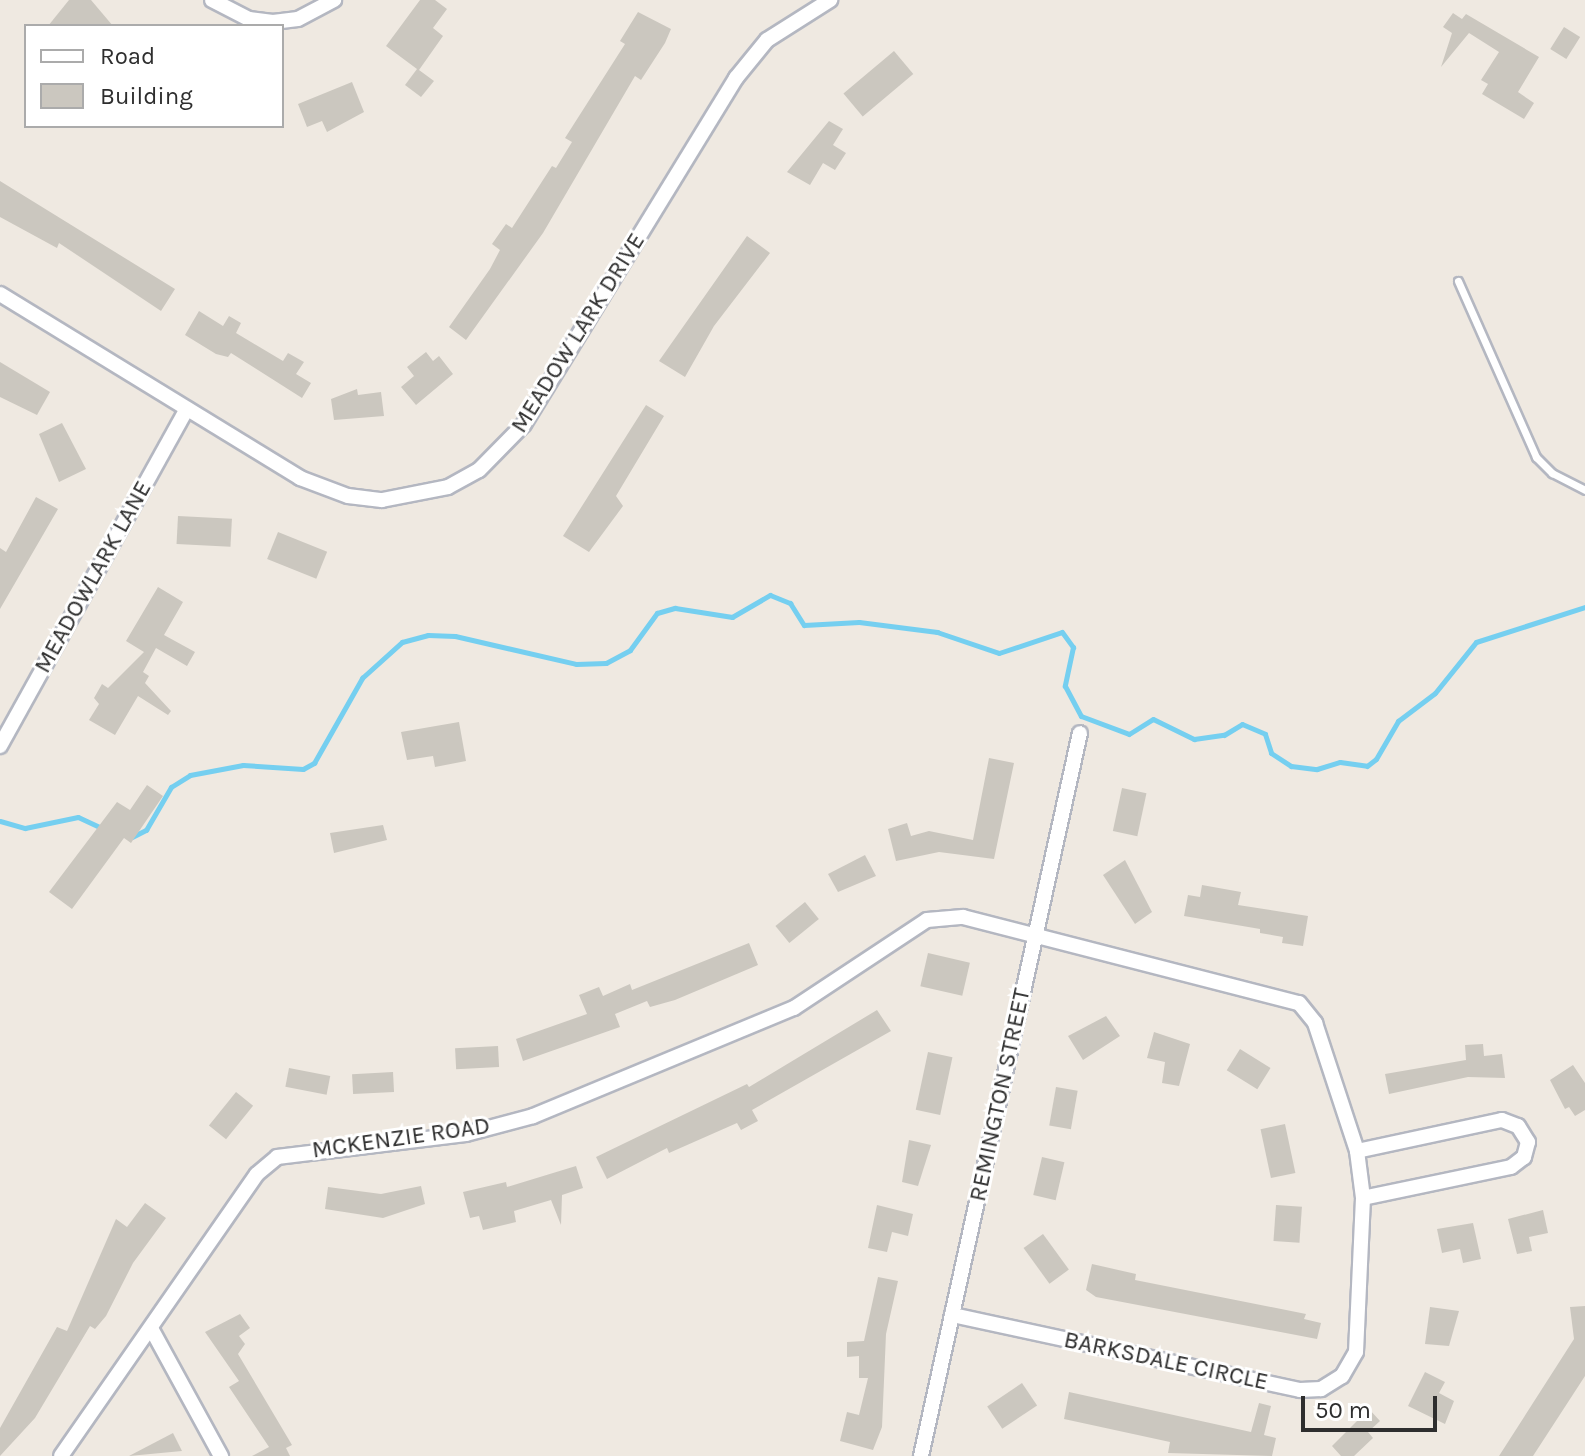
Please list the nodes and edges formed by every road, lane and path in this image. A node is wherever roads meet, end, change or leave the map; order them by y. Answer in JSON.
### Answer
{"nodes":[{"id":1,"x":212,"y":0,"type":"edge"},
{"id":2,"x":334,"y":0,"type":"edge"},
{"id":3,"x":830,"y":0,"type":"edge"},
{"id":4,"x":1458,"y":281,"type":"dead end"},
{"id":5,"x":0,"y":294,"type":"edge"},
{"id":6,"x":187,"y":409,"type":"junction"},
{"id":7,"x":1585,"y":490,"type":"edge"},
{"id":8,"x":1080,"y":733,"type":"dead end"},
{"id":9,"x":0,"y":746,"type":"edge"},
{"id":10,"x":1035,"y":938,"type":"junction"},
{"id":11,"x":1357,"y":1151,"type":"junction"},
{"id":12,"x":1363,"y":1198,"type":"junction"},
{"id":13,"x":952,"y":1315,"type":"junction"},
{"id":14,"x":152,"y":1330,"type":"junction"},
{"id":15,"x":61,"y":1456,"type":"edge"},
{"id":16,"x":221,"y":1456,"type":"edge"},
{"id":17,"x":921,"y":1456,"type":"edge"}],
"edges":[{"from":1,"to":2,"type":"street"},
{"from":3,"to":6,"type":"street","name":"MEADOW LARK DRIVE"},
{"from":4,"to":7,"type":"lane"},
{"from":5,"to":6,"type":"street","name":"MEADOW LARK DRIVE"},
{"from":6,"to":9,"type":"street","name":"MEADOWLARK LANE"},
{"from":8,"to":10,"type":"street","name":"REMINGTON STREET"},
{"from":10,"to":11,"type":"street","name":"BARKSDALE CIRCLE"},
{"from":10,"to":13,"type":"street","name":"REMINGTON STREET"},
{"from":10,"to":14,"type":"street","name":"MCKENZIE ROAD"},
{"from":11,"to":12,"type":"street","name":"BARKSDALE CIRCLE"},
{"from":11,"to":12,"type":"street"},
{"from":12,"to":13,"type":"street","name":"BARKSDALE CIRCLE"},
{"from":13,"to":17,"type":"street","name":"REMINGTON STREET"},
{"from":14,"to":15,"type":"street","name":"MCKENZIE ROAD"},
{"from":14,"to":16,"type":"street"}]}
